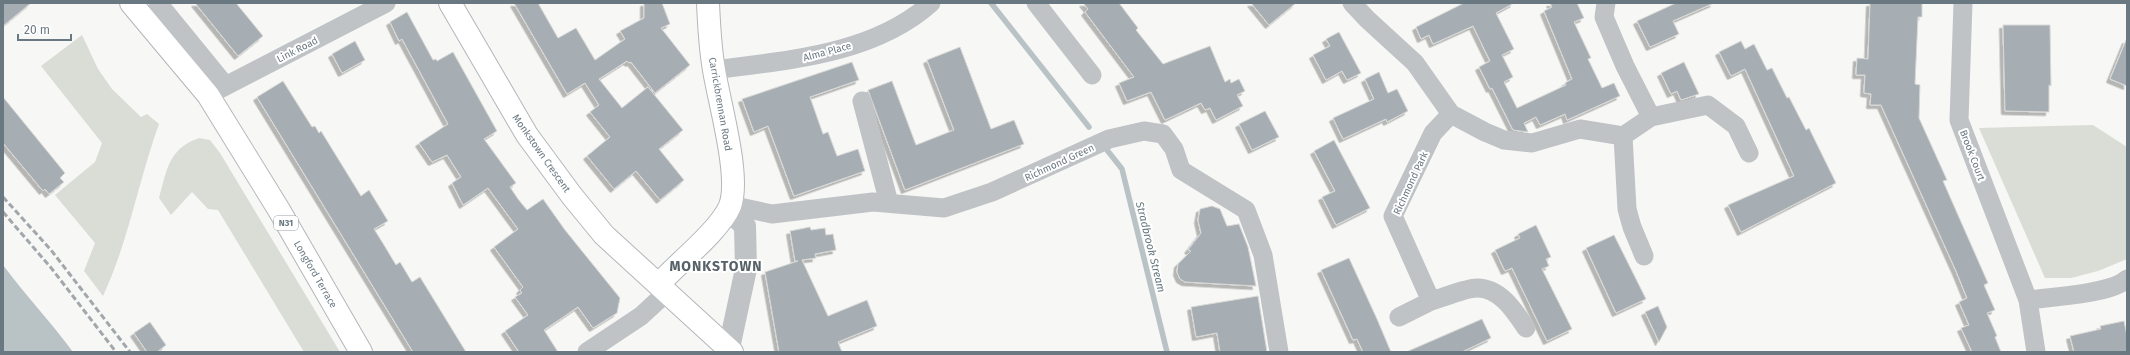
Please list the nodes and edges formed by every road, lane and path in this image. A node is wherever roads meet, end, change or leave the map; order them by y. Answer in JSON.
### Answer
{"nodes":[{"id":1,"x":131,"y":3,"type":"edge"},
{"id":2,"x":158,"y":3,"type":"edge"},
{"id":3,"x":386,"y":3,"type":"edge"},
{"id":4,"x":450,"y":3,"type":"edge"},
{"id":5,"x":708,"y":3,"type":"edge"},
{"id":6,"x":931,"y":3,"type":"edge"},
{"id":7,"x":1036,"y":3,"type":"edge"},
{"id":8,"x":1352,"y":3,"type":"edge"},
{"id":9,"x":1606,"y":3,"type":"edge"},
{"id":10,"x":1963,"y":3,"type":"edge"},
{"id":11,"x":714,"y":70,"type":"junction"},
{"id":12,"x":1092,"y":75,"type":"dead end"},
{"id":13,"x":216,"y":90,"type":"junction"},
{"id":14,"x":862,"y":101,"type":"dead end"},
{"id":15,"x":1451,"y":114,"type":"junction"},
{"id":16,"x":1651,"y":117,"type":"junction"},
{"id":17,"x":1623,"y":136,"type":"junction"},
{"id":18,"x":1750,"y":153,"type":"dead end"},
{"id":19,"x":889,"y":203,"type":"junction"},
{"id":20,"x":730,"y":204,"type":"junction"},
{"id":21,"x":1644,"y":256,"type":"dead end"},
{"id":22,"x":2127,"y":279,"type":"edge"},
{"id":23,"x":663,"y":288,"type":"junction"},
{"id":24,"x":2028,"y":300,"type":"junction"},
{"id":25,"x":1431,"y":301,"type":"junction"},
{"id":26,"x":1398,"y":317,"type":"dead end"},
{"id":27,"x":1526,"y":328,"type":"dead end"},
{"id":28,"x":730,"y":350,"type":"edge"},
{"id":29,"x":361,"y":352,"type":"edge"},
{"id":30,"x":587,"y":352,"type":"edge"},
{"id":31,"x":1279,"y":352,"type":"edge"},
{"id":32,"x":2036,"y":352,"type":"edge"}],
"edges":[{"from":1,"to":13,"type":"main road","number":"N31"},
{"from":2,"to":13,"type":"street","name":"Longford Terrace"},
{"from":3,"to":13,"type":"street","name":"Link Road"},
{"from":4,"to":23,"type":"main road","name":"Monkstown Crescent"},
{"from":5,"to":11,"type":"main road","name":"Carrickbrennan Road"},
{"from":6,"to":11,"type":"street","name":"Alma Place"},
{"from":7,"to":12,"type":"street"},
{"from":8,"to":15,"type":"street"},
{"from":9,"to":16,"type":"street"},
{"from":10,"to":24,"type":"street","name":"Brook Court"},
{"from":11,"to":20,"type":"main road","name":"Carrickbrennan Road"},
{"from":13,"to":29,"type":"main road","name":"Longford Terrace","number":"N31"},
{"from":14,"to":19,"type":"street"},
{"from":15,"to":17,"type":"street"},
{"from":15,"to":25,"type":"street","name":"Richmond Park"},
{"from":16,"to":17,"type":"street"},
{"from":16,"to":18,"type":"street"},
{"from":17,"to":21,"type":"street"},
{"from":19,"to":20,"type":"street","name":"Richmond Green"},
{"from":19,"to":31,"type":"street","name":"Richmond Green"},
{"from":20,"to":23,"type":"main road","name":"Carrickbrennan Road"},
{"from":20,"to":28,"type":"street"},
{"from":22,"to":24,"type":"street"},
{"from":23,"to":28,"type":"main road","name":"Monkstown Crescent"},
{"from":23,"to":30,"type":"street"},
{"from":24,"to":32,"type":"street","name":"Brook Court"},
{"from":25,"to":26,"type":"street"},
{"from":25,"to":27,"type":"street"}]}
